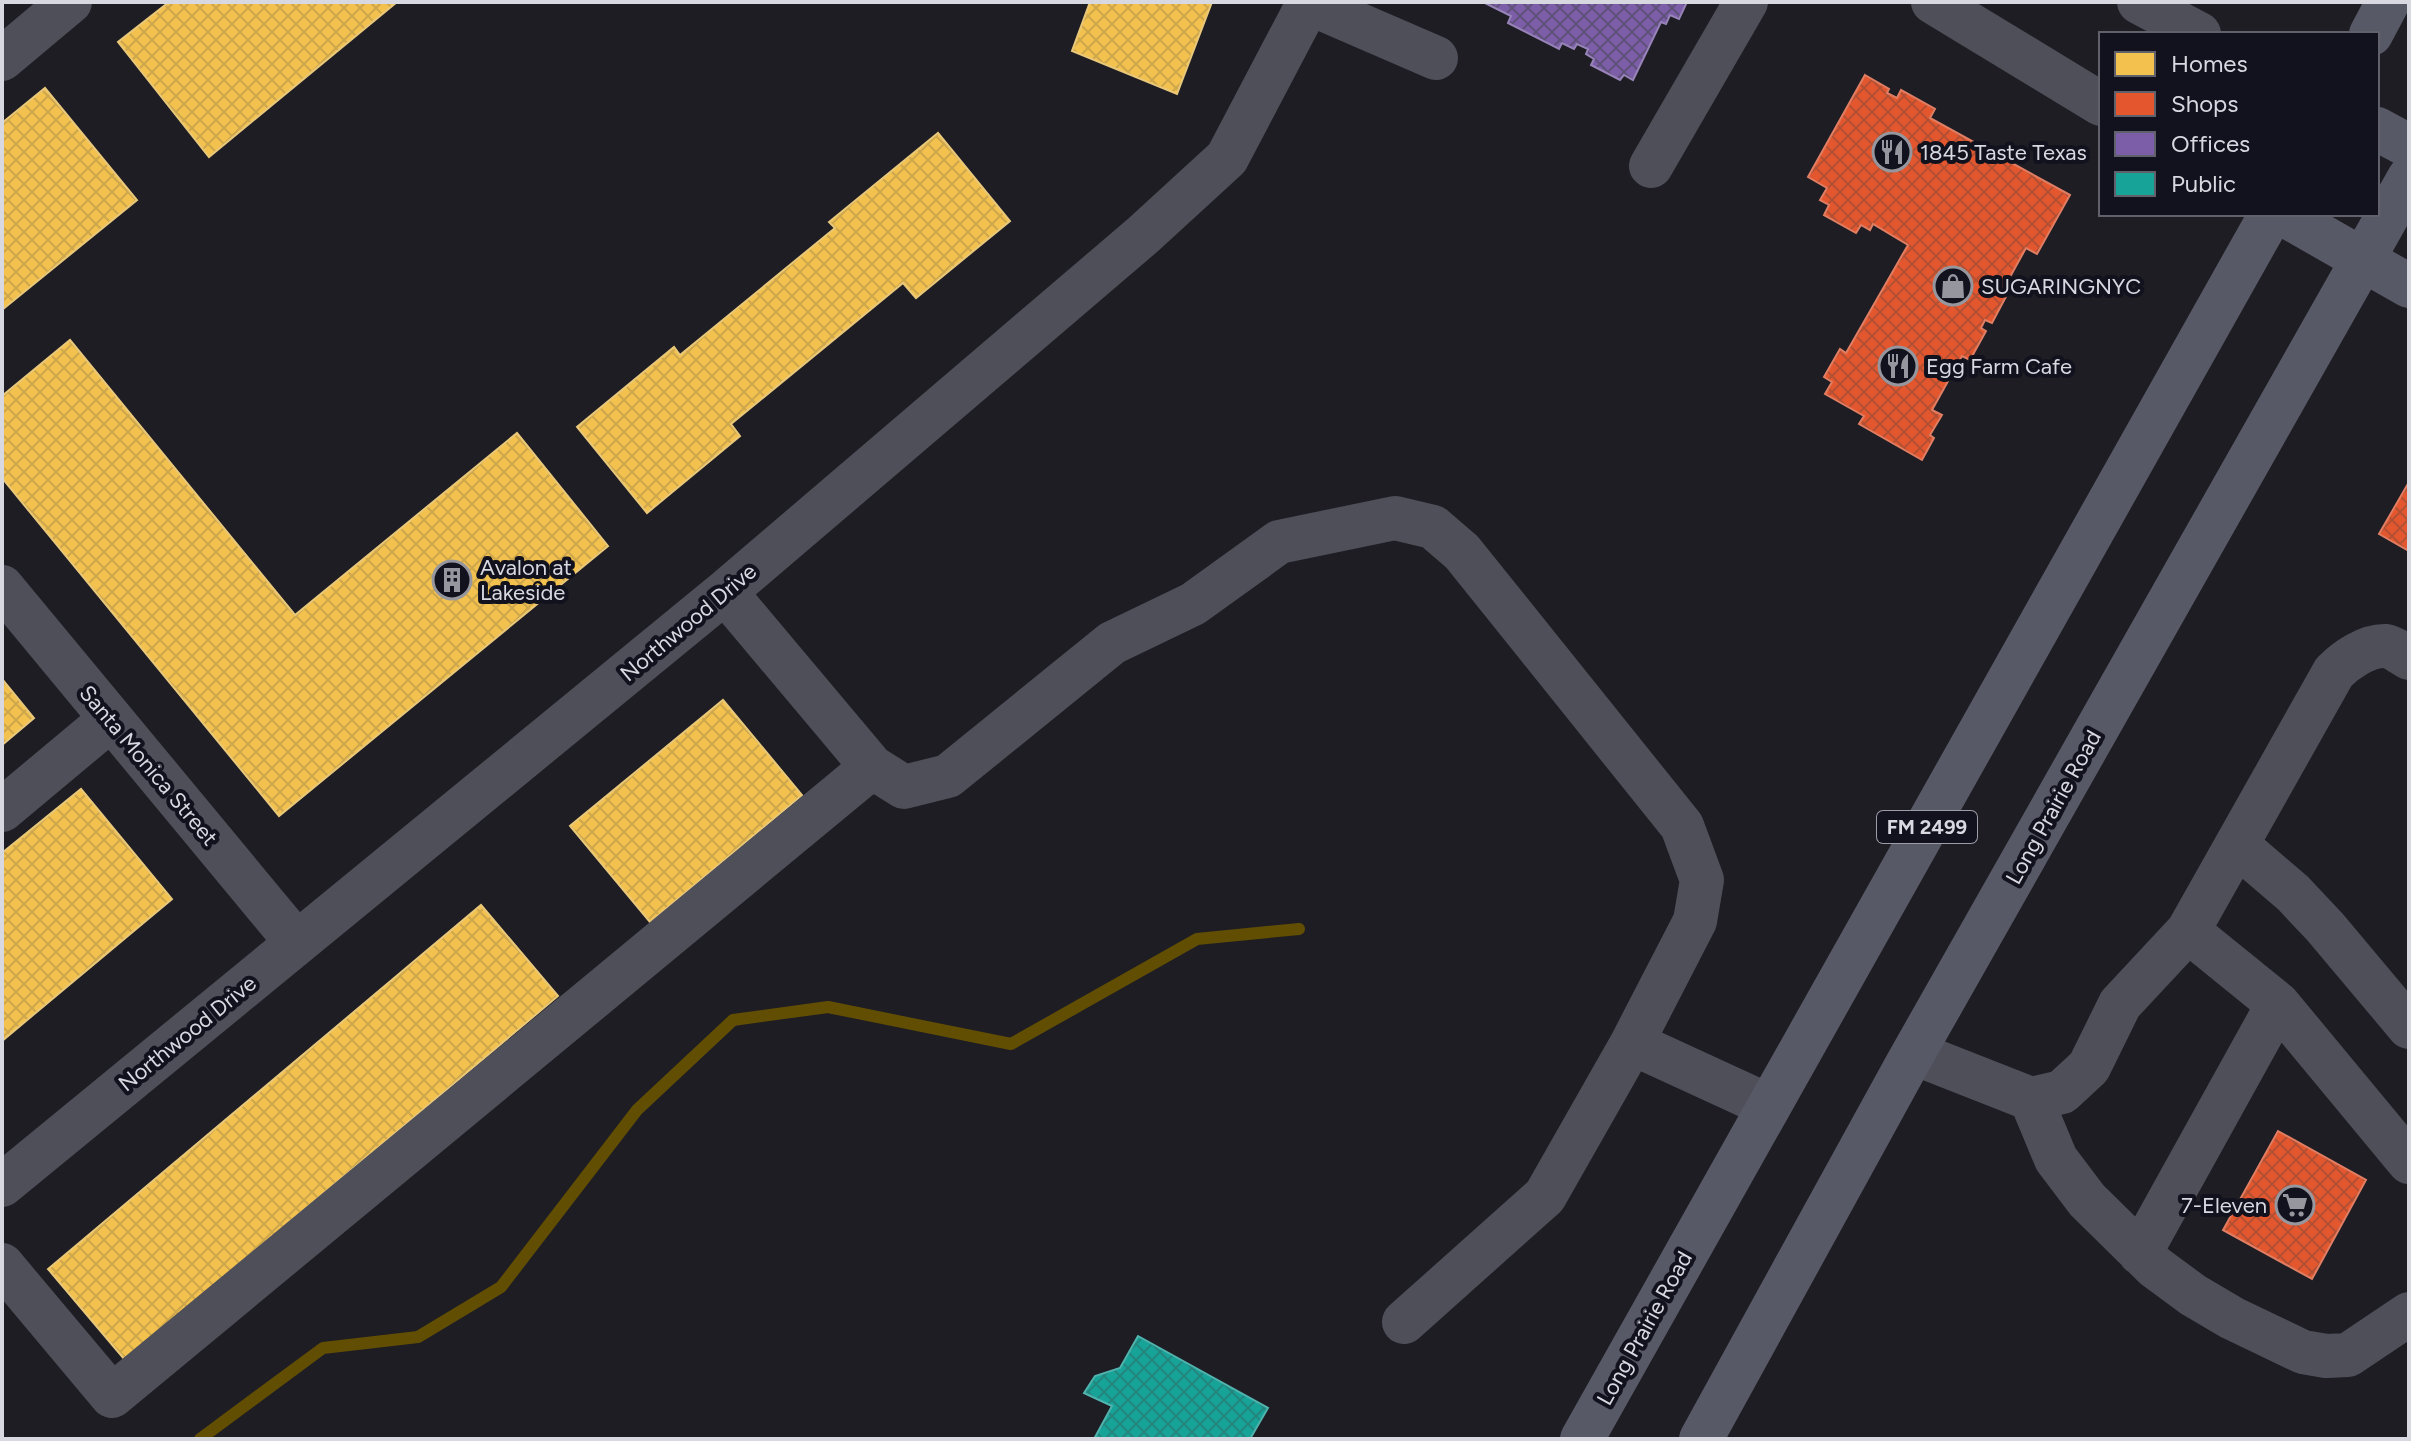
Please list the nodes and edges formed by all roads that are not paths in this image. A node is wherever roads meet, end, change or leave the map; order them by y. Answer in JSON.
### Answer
{"nodes":[{"id":1,"x":70,"y":2,"type":"edge"},
{"id":2,"x":1309,"y":2,"type":"edge"},
{"id":3,"x":1746,"y":2,"type":"edge"},
{"id":4,"x":1933,"y":2,"type":"edge"},
{"id":5,"x":2139,"y":2,"type":"edge"},
{"id":6,"x":2388,"y":2,"type":"edge"},
{"id":7,"x":2195,"y":32,"type":"edge"},
{"id":8,"x":2372,"y":32,"type":"edge"},
{"id":9,"x":1436,"y":58,"type":"dead end"},
{"id":10,"x":2,"y":59,"type":"edge"},
{"id":11,"x":2099,"y":103,"type":"edge"},
{"id":12,"x":2379,"y":130,"type":"edge"},
{"id":13,"x":2409,"y":146,"type":"edge"},
{"id":14,"x":1651,"y":166,"type":"dead end"},
{"id":15,"x":2409,"y":178,"type":"edge"},
{"id":16,"x":2270,"y":216,"type":"edge"},
{"id":17,"x":2286,"y":216,"type":"edge"},
{"id":18,"x":2363,"y":260,"type":"junction"},
{"id":19,"x":2409,"y":286,"type":"edge"},
{"id":20,"x":2,"y":587,"type":"edge"},
{"id":21,"x":725,"y":592,"type":"junction"},
{"id":22,"x":2409,"y":658,"type":"edge"},
{"id":23,"x":111,"y":719,"type":"junction"},
{"id":24,"x":872,"y":767,"type":"junction"},
{"id":25,"x":2,"y":810,"type":"edge"},
{"id":26,"x":2237,"y":845,"type":"junction"},
{"id":27,"x":2188,"y":931,"type":"junction"},
{"id":28,"x":297,"y":943,"type":"junction"},
{"id":29,"x":2278,"y":1004,"type":"junction"},
{"id":30,"x":2409,"y":1027,"type":"edge"},
{"id":31,"x":1632,"y":1043,"type":"junction"},
{"id":32,"x":1914,"y":1053,"type":"junction"},
{"id":33,"x":2031,"y":1099,"type":"junction"},
{"id":34,"x":1769,"y":1106,"type":"junction"},
{"id":35,"x":2409,"y":1162,"type":"edge"},
{"id":36,"x":2,"y":1185,"type":"edge"},
{"id":37,"x":2140,"y":1253,"type":"junction"},
{"id":38,"x":2,"y":1265,"type":"edge"},
{"id":39,"x":2409,"y":1314,"type":"edge"},
{"id":40,"x":1404,"y":1322,"type":"dead end"},
{"id":41,"x":1582,"y":1439,"type":"edge"},
{"id":42,"x":1701,"y":1439,"type":"edge"}],
"edges":[{"from":1,"to":10,"type":"street"},
{"from":2,"to":9,"type":"street"},
{"from":2,"to":21,"type":"street","name":"Northwood Drive"},
{"from":3,"to":14,"type":"street"},
{"from":4,"to":11,"type":"street"},
{"from":5,"to":7,"type":"street"},
{"from":6,"to":8,"type":"main road"},
{"from":12,"to":13,"type":"main road"},
{"from":15,"to":18,"type":"main road","name":"Long Prairie Road"},
{"from":16,"to":34,"type":"main road","name":"Long Prairie Road","number":"FM 2499"},
{"from":17,"to":18,"type":"main road"},
{"from":18,"to":19,"type":"main road"},
{"from":18,"to":32,"type":"main road","name":"Long Prairie Road"},
{"from":20,"to":23,"type":"street","name":"Santa Monica Street"},
{"from":21,"to":24,"type":"street"},
{"from":21,"to":28,"type":"street","name":"Northwood Drive"},
{"from":22,"to":26,"type":"street"},
{"from":23,"to":25,"type":"street"},
{"from":23,"to":28,"type":"street","name":"Santa Monica Street"},
{"from":24,"to":31,"type":"street"},
{"from":24,"to":38,"type":"street"},
{"from":26,"to":27,"type":"street"},
{"from":26,"to":30,"type":"street"},
{"from":27,"to":29,"type":"street"},
{"from":27,"to":33,"type":"street"},
{"from":28,"to":36,"type":"street","name":"Northwood Drive"},
{"from":29,"to":35,"type":"street"},
{"from":29,"to":37,"type":"street"},
{"from":31,"to":34,"type":"street"},
{"from":31,"to":40,"type":"street"},
{"from":32,"to":33,"type":"street"},
{"from":32,"to":42,"type":"main road","name":"Long Prairie Road"},
{"from":33,"to":37,"type":"street"},
{"from":34,"to":41,"type":"main road","name":"Long Prairie Road","number":"FM 2499"},
{"from":37,"to":39,"type":"street"}]}
